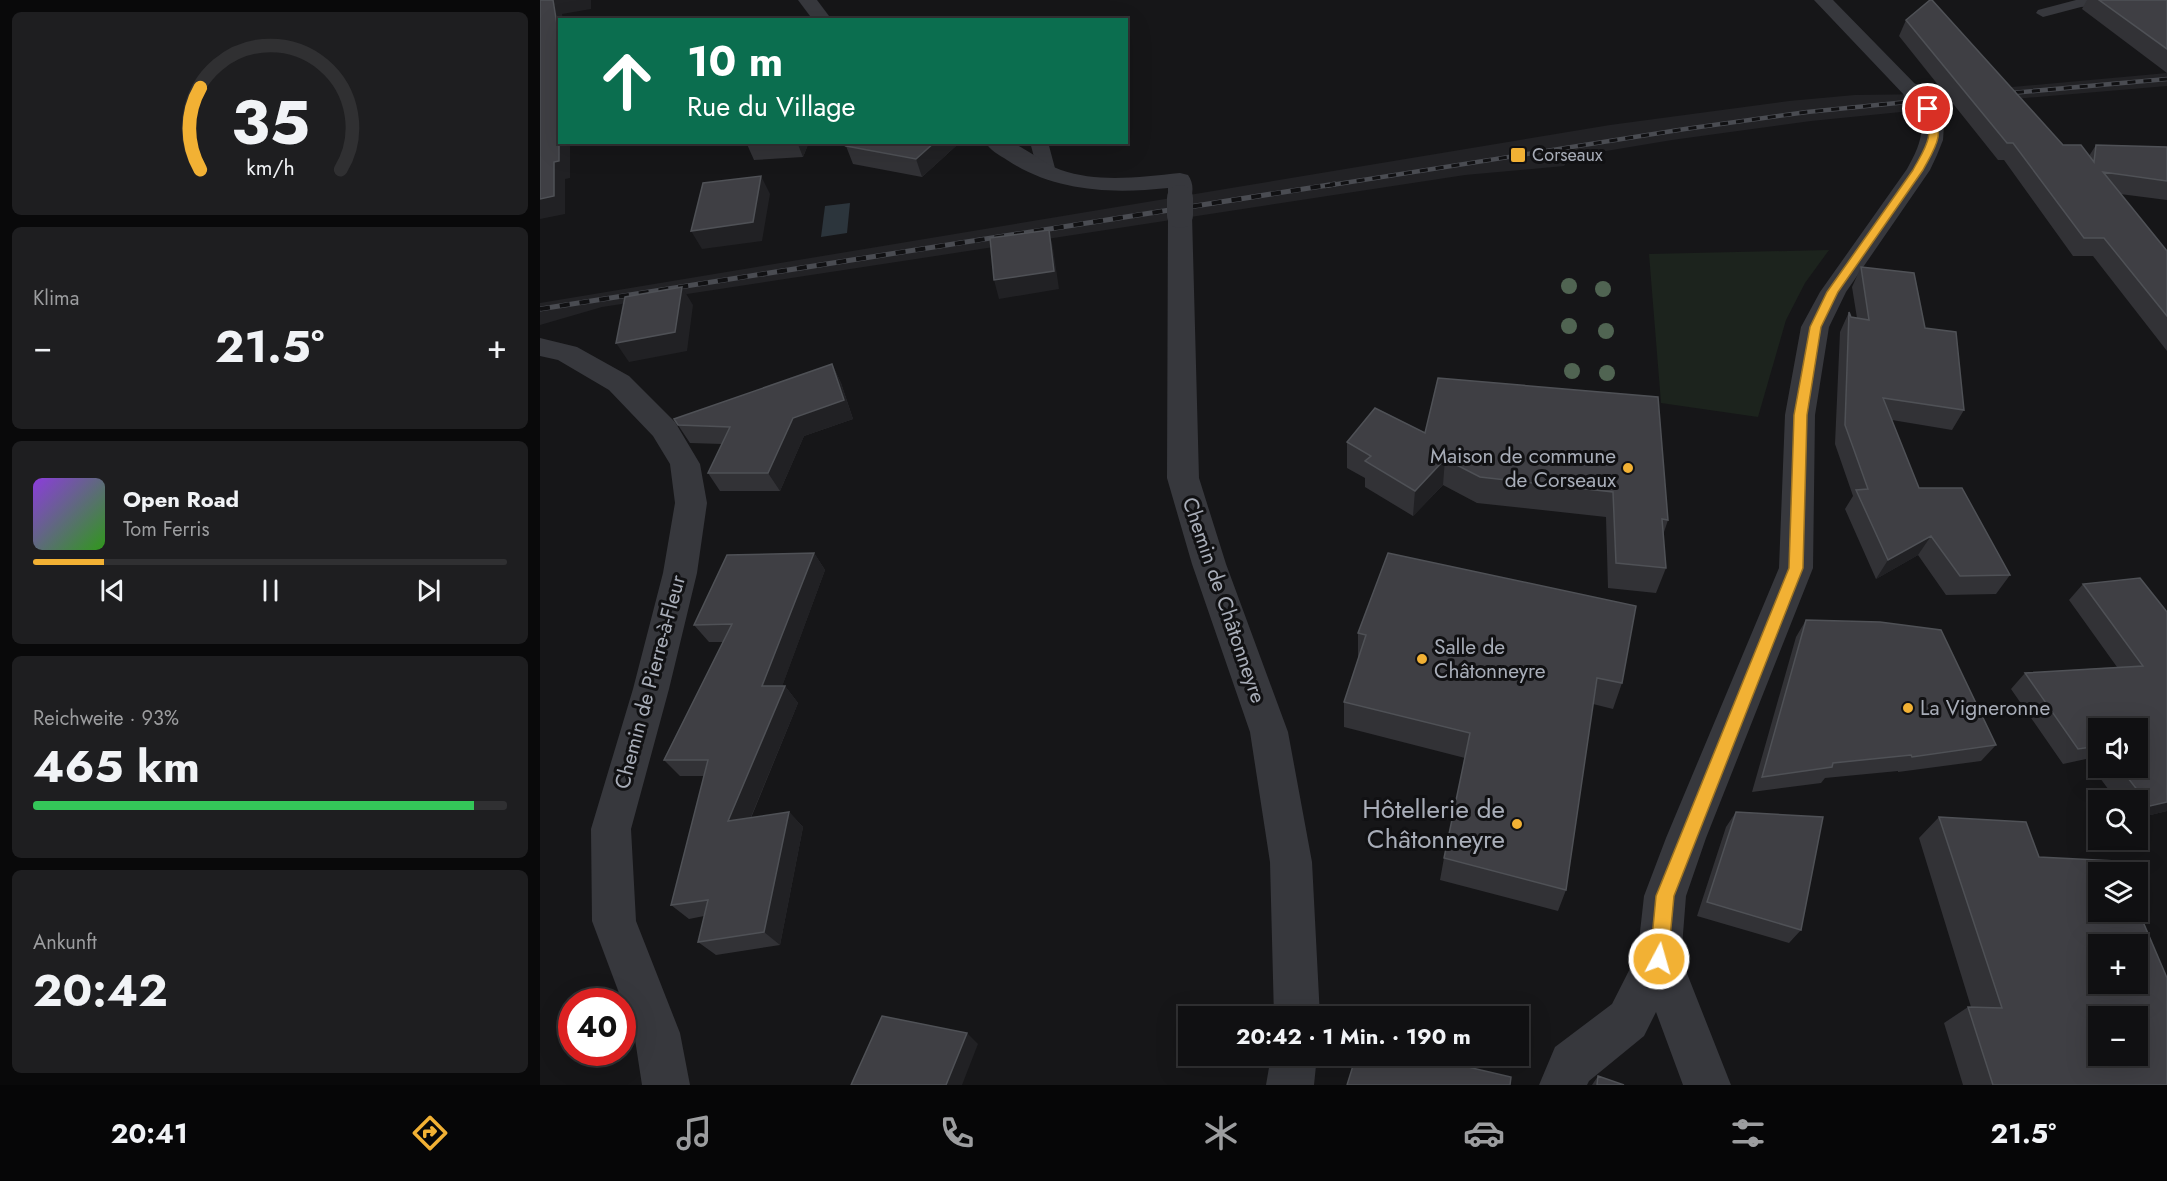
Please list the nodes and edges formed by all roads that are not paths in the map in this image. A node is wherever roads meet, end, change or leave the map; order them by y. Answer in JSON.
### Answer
{"nodes":[{"id":1,"x":807,"y":0,"type":"edge"},
{"id":2,"x":1823,"y":0,"type":"edge"},
{"id":3,"x":2117,"y":0,"type":"edge"},
{"id":4,"x":2043,"y":13,"type":"dead end"},
{"id":5,"x":822,"y":18,"type":"edge"},
{"id":6,"x":999,"y":144,"type":"edge"},
{"id":7,"x":1040,"y":144,"type":"edge"},
{"id":8,"x":1047,"y":172,"type":"junction"},
{"id":9,"x":540,"y":347,"type":"edge"},
{"id":10,"x":1659,"y":959,"type":"junction"},
{"id":11,"x":1297,"y":1006,"type":"edge"},
{"id":12,"x":1293,"y":1066,"type":"edge"},
{"id":13,"x":666,"y":1085,"type":"edge"},
{"id":14,"x":1290,"y":1085,"type":"edge"},
{"id":15,"x":1563,"y":1085,"type":"edge"},
{"id":16,"x":1707,"y":1085,"type":"edge"}],
"edges":[{"from":1,"to":5,"type":"street"},
{"from":2,"to":10,"type":"street"},
{"from":3,"to":4,"type":"lane"},
{"from":6,"to":8,"type":"street"},
{"from":7,"to":8,"type":"lane"},
{"from":8,"to":11,"type":"street","name":"Chemin de Châtonneyre"},
{"from":9,"to":13,"type":"street","name":"Chemin de Pierre-à-Fleur"},
{"from":10,"to":15,"type":"street"},
{"from":10,"to":16,"type":"street"},
{"from":12,"to":14,"type":"street"}]}
